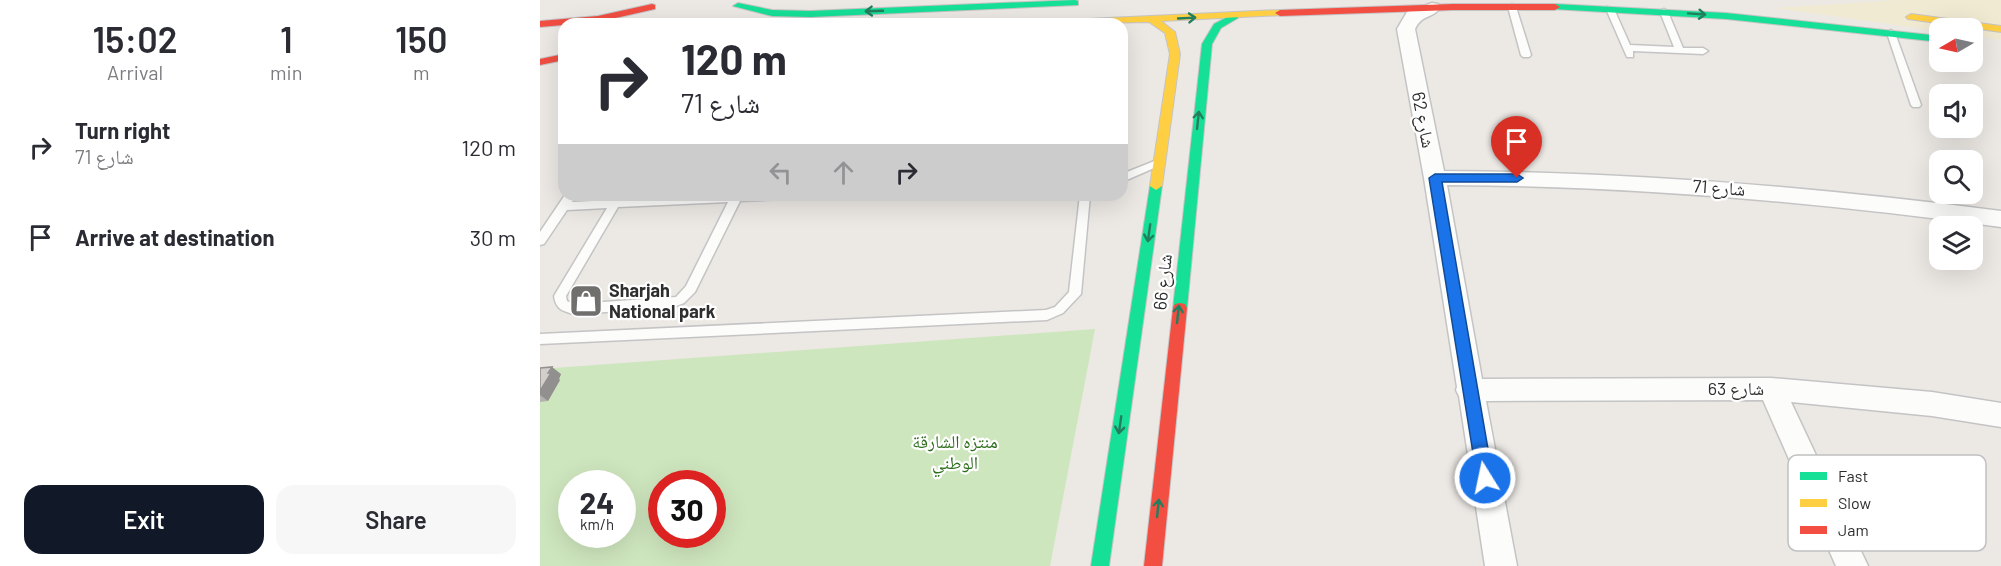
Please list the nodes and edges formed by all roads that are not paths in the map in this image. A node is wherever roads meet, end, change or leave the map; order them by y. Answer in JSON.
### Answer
{"nodes":[{"id":1,"x":668,"y":0,"type":"edge"},
{"id":2,"x":1062,"y":2,"type":"edge"},
{"id":3,"x":1084,"y":3,"type":"dead end"},
{"id":4,"x":652,"y":7,"type":"junction"},
{"id":5,"x":1512,"y":7,"type":"junction"},
{"id":6,"x":736,"y":8,"type":"edge"},
{"id":7,"x":1432,"y":8,"type":"junction"},
{"id":8,"x":1610,"y":9,"type":"junction"},
{"id":9,"x":1364,"y":10,"type":"junction"},
{"id":10,"x":1664,"y":12,"type":"junction"},
{"id":11,"x":1897,"y":15,"type":"dead end"},
{"id":12,"x":1235,"y":16,"type":"junction"},
{"id":13,"x":602,"y":18,"type":"edge"},
{"id":14,"x":638,"y":18,"type":"edge"},
{"id":15,"x":1152,"y":20,"type":"junction"},
{"id":16,"x":1128,"y":21,"type":"edge"},
{"id":17,"x":558,"y":22,"type":"edge"},
{"id":18,"x":540,"y":24,"type":"edge"},
{"id":19,"x":558,"y":28,"type":"edge"},
{"id":20,"x":540,"y":29,"type":"edge"},
{"id":21,"x":1406,"y":29,"type":"junction"},
{"id":22,"x":2001,"y":29,"type":"edge"},
{"id":23,"x":1891,"y":33,"type":"junction"},
{"id":24,"x":1929,"y":38,"type":"edge"},
{"id":25,"x":1680,"y":50,"type":"junction"},
{"id":26,"x":1703,"y":51,"type":"dead end"},
{"id":27,"x":1175,"y":54,"type":"junction"},
{"id":28,"x":1526,"y":55,"type":"dead end"},
{"id":29,"x":558,"y":58,"type":"edge"},
{"id":30,"x":540,"y":62,"type":"edge"},
{"id":31,"x":1203,"y":72,"type":"junction"},
{"id":32,"x":1916,"y":105,"type":"dead end"},
{"id":33,"x":1160,"y":160,"type":"junction"},
{"id":34,"x":1128,"y":176,"type":"edge"},
{"id":35,"x":1435,"y":178,"type":"junction"},
{"id":36,"x":1128,"y":180,"type":"edge"},
{"id":37,"x":1134,"y":183,"type":"dead end"},
{"id":38,"x":567,"y":201,"type":"edge"},
{"id":39,"x":602,"y":201,"type":"edge"},
{"id":40,"x":616,"y":201,"type":"edge"},
{"id":41,"x":735,"y":201,"type":"edge"},
{"id":42,"x":1084,"y":201,"type":"edge"},
{"id":43,"x":564,"y":206,"type":"junction"},
{"id":44,"x":2001,"y":219,"type":"edge"},
{"id":45,"x":540,"y":241,"type":"edge"},
{"id":46,"x":540,"y":339,"type":"edge"},
{"id":47,"x":1771,"y":389,"type":"junction"},
{"id":48,"x":1469,"y":390,"type":"junction"},
{"id":49,"x":2001,"y":415,"type":"edge"},
{"id":50,"x":1801,"y":455,"type":"edge"},
{"id":51,"x":1845,"y":551,"type":"edge"},
{"id":52,"x":1100,"y":566,"type":"edge"},
{"id":53,"x":1153,"y":566,"type":"edge"},
{"id":54,"x":1501,"y":566,"type":"edge"},
{"id":55,"x":1852,"y":566,"type":"edge"}],
"edges":[{"from":1,"to":4,"type":"main road"},
{"from":2,"to":3,"type":"main road"},
{"from":2,"to":6,"type":"main road","one_way":true},
{"from":4,"to":13,"type":"main road"},
{"from":4,"to":14,"type":"main road"},
{"from":5,"to":7,"type":"main road"},
{"from":5,"to":8,"type":"main road"},
{"from":5,"to":28,"type":"lane"},
{"from":7,"to":9,"type":"main road"},
{"from":7,"to":21,"type":"street"},
{"from":8,"to":10,"type":"main road"},
{"from":8,"to":25,"type":"lane"},
{"from":9,"to":12,"type":"main road"},
{"from":9,"to":21,"type":"street"},
{"from":10,"to":23,"type":"main road","one_way":true},
{"from":10,"to":25,"type":"lane"},
{"from":11,"to":22,"type":"main road"},
{"from":15,"to":12,"type":"main road","one_way":true},
{"from":12,"to":31,"type":"main road","name":"شارع 66"},
{"from":15,"to":16,"type":"main road"},
{"from":15,"to":27,"type":"main road","name":"شارع 66"},
{"from":17,"to":18,"type":"main road"},
{"from":19,"to":20,"type":"main road"},
{"from":21,"to":35,"type":"street","name":"شارع 62"},
{"from":23,"to":24,"type":"main road"},
{"from":23,"to":32,"type":"lane"},
{"from":25,"to":26,"type":"lane"},
{"from":27,"to":31,"type":"main road"},
{"from":27,"to":33,"type":"main road","name":"شارع 66"},
{"from":29,"to":30,"type":"main road"},
{"from":53,"to":31,"type":"main road","name":"شارع 66","one_way":true},
{"from":33,"to":34,"type":"lane"},
{"from":33,"to":52,"type":"main road","name":"شارع 66","one_way":true},
{"from":35,"to":44,"type":"street","name":"شارع 71"},
{"from":35,"to":48,"type":"street","name":"شارع 62"},
{"from":36,"to":37,"type":"lane"},
{"from":38,"to":43,"type":"lane"},
{"from":39,"to":43,"type":"lane"},
{"from":40,"to":41,"type":"lane"},
{"from":42,"to":46,"type":"lane"},
{"from":43,"to":45,"type":"lane"},
{"from":47,"to":48,"type":"street","name":"شارع 63"},
{"from":47,"to":49,"type":"street","name":"شارع 63"},
{"from":47,"to":50,"type":"street"},
{"from":48,"to":54,"type":"street","name":"شارع 62"},
{"from":51,"to":55,"type":"street"}]}
